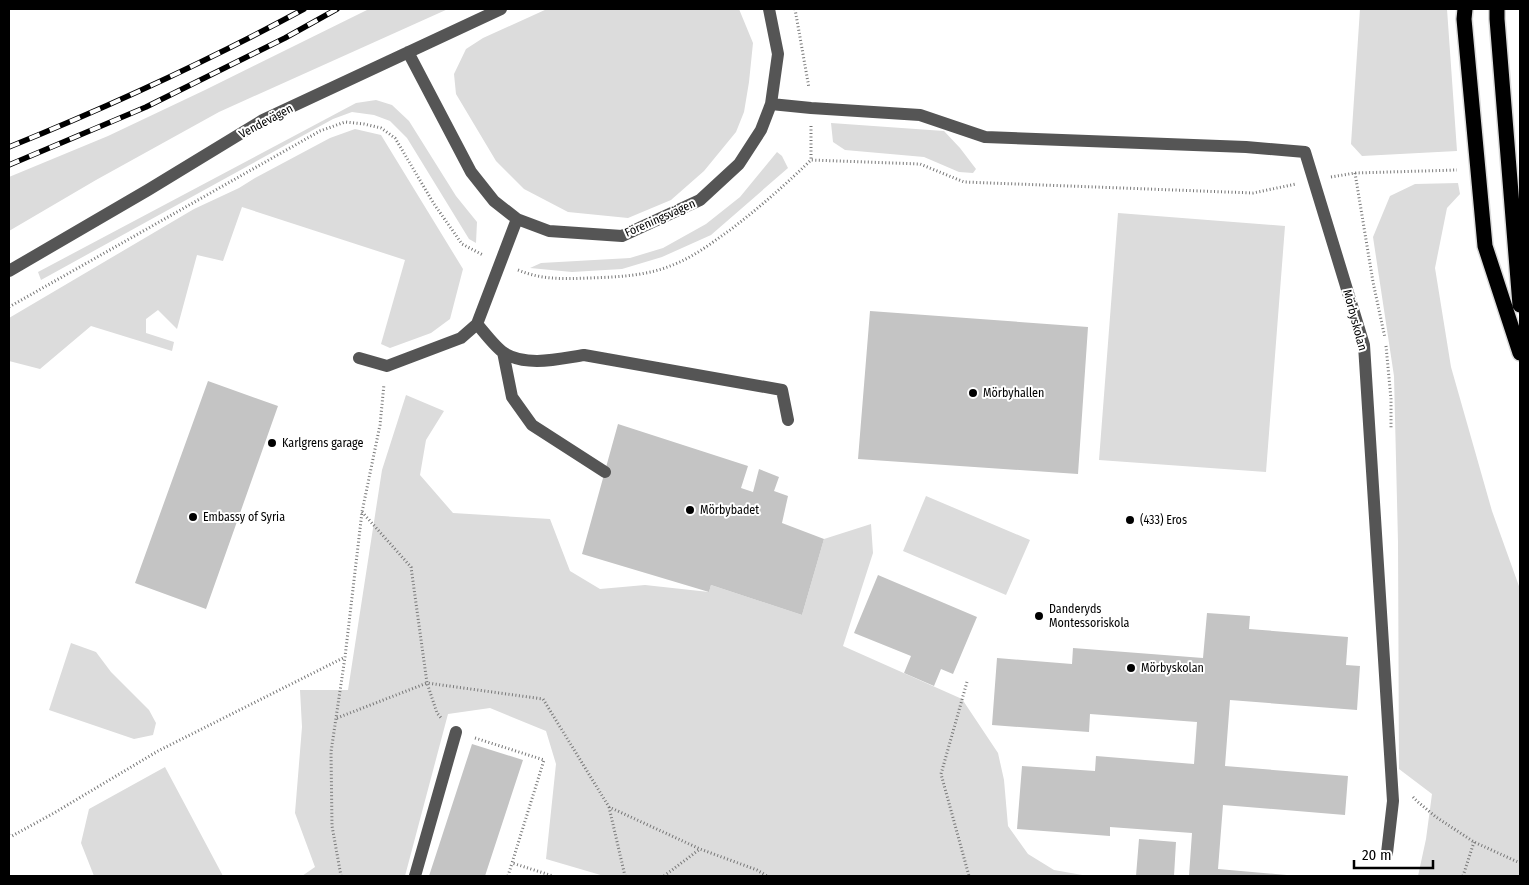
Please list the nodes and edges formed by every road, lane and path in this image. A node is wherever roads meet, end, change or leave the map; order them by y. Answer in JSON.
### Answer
{"nodes":[{"id":1,"x":501,"y":9,"type":"edge"},
{"id":2,"x":769,"y":9,"type":"edge"},
{"id":3,"x":794,"y":9,"type":"edge"},
{"id":4,"x":1465,"y":9,"type":"edge"},
{"id":5,"x":1497,"y":9,"type":"edge"},
{"id":6,"x":408,"y":52,"type":"junction"},
{"id":7,"x":771,"y":104,"type":"junction"},
{"id":8,"x":811,"y":108,"type":"junction"},
{"id":9,"x":811,"y":160,"type":"junction"},
{"id":10,"x":1459,"y":170,"type":"dead end"},
{"id":11,"x":1314,"y":180,"type":"junction"},
{"id":12,"x":517,"y":220,"type":"junction"},
{"id":13,"x":41,"y":252,"type":"junction"},
{"id":14,"x":500,"y":263,"type":"junction"},
{"id":15,"x":9,"y":271,"type":"edge"},
{"id":16,"x":9,"y":280,"type":"edge"},
{"id":17,"x":1520,"y":305,"type":"edge"},
{"id":18,"x":9,"y":307,"type":"edge"},
{"id":19,"x":477,"y":324,"type":"junction"},
{"id":20,"x":503,"y":352,"type":"junction"},
{"id":21,"x":1520,"y":353,"type":"edge"},
{"id":22,"x":359,"y":358,"type":"dead end"},
{"id":23,"x":387,"y":366,"type":"junction"},
{"id":24,"x":788,"y":420,"type":"dead end"},
{"id":25,"x":605,"y":472,"type":"dead end"},
{"id":26,"x":362,"y":512,"type":"junction"},
{"id":27,"x":345,"y":657,"type":"junction"},
{"id":28,"x":966,"y":682,"type":"dead end"},
{"id":29,"x":427,"y":683,"type":"junction"},
{"id":30,"x":336,"y":718,"type":"junction"},
{"id":31,"x":456,"y":732,"type":"junction"},
{"id":32,"x":609,"y":807,"type":"junction"},
{"id":33,"x":9,"y":835,"type":"edge"},
{"id":34,"x":1474,"y":842,"type":"dead end"},
{"id":35,"x":700,"y":849,"type":"junction"},
{"id":36,"x":1387,"y":853,"type":"dead end"},
{"id":37,"x":512,"y":863,"type":"junction"},
{"id":38,"x":341,"y":876,"type":"edge"},
{"id":39,"x":415,"y":876,"type":"edge"},
{"id":40,"x":508,"y":876,"type":"edge"},
{"id":41,"x":553,"y":876,"type":"edge"},
{"id":42,"x":625,"y":876,"type":"edge"},
{"id":43,"x":664,"y":876,"type":"edge"},
{"id":44,"x":767,"y":876,"type":"edge"},
{"id":45,"x":969,"y":876,"type":"edge"},
{"id":46,"x":1463,"y":876,"type":"edge"}],
"edges":[{"from":1,"to":6,"type":"street","name":"Vendevägen"},
{"from":2,"to":7,"type":"street","name":"Föreningsvägen"},
{"from":3,"to":8,"type":"path"},
{"from":4,"to":21,"type":"highway"},
{"from":5,"to":17,"type":"highway"},
{"from":6,"to":12,"type":"street","name":"Föreningsvägen"},
{"from":6,"to":13,"type":"street","name":"Vendevägen"},
{"from":7,"to":8,"type":"street"},
{"from":7,"to":12,"type":"street","name":"Föreningsvägen"},
{"from":8,"to":9,"type":"path"},
{"from":8,"to":11,"type":"street","name":"Mörbyskolan"},
{"from":9,"to":11,"type":"path"},
{"from":9,"to":14,"type":"path"},
{"from":10,"to":11,"type":"path"},
{"from":11,"to":36,"type":"street","name":"Mörbyskolan"},
{"from":12,"to":14,"type":"street"},
{"from":13,"to":15,"type":"street","name":"Vendevägen"},
{"from":13,"to":16,"type":"street","name":"Vendevägen"},
{"from":14,"to":18,"type":"path"},
{"from":14,"to":19,"type":"street"},
{"from":19,"to":20,"type":"street"},
{"from":19,"to":23,"type":"street"},
{"from":20,"to":24,"type":"street"},
{"from":20,"to":25,"type":"street"},
{"from":22,"to":23,"type":"street"},
{"from":23,"to":26,"type":"path"},
{"from":26,"to":27,"type":"path"},
{"from":26,"to":29,"type":"path"},
{"from":27,"to":30,"type":"path"},
{"from":27,"to":33,"type":"path"},
{"from":28,"to":45,"type":"path"},
{"from":29,"to":30,"type":"path"},
{"from":29,"to":31,"type":"path"},
{"from":29,"to":32,"type":"path"},
{"from":30,"to":38,"type":"path"},
{"from":31,"to":37,"type":"path"},
{"from":31,"to":39,"type":"street"},
{"from":32,"to":35,"type":"path"},
{"from":32,"to":42,"type":"path"},
{"from":34,"to":46,"type":"path"},
{"from":35,"to":43,"type":"path"},
{"from":35,"to":44,"type":"path"},
{"from":37,"to":40,"type":"path"},
{"from":37,"to":41,"type":"path"}]}
